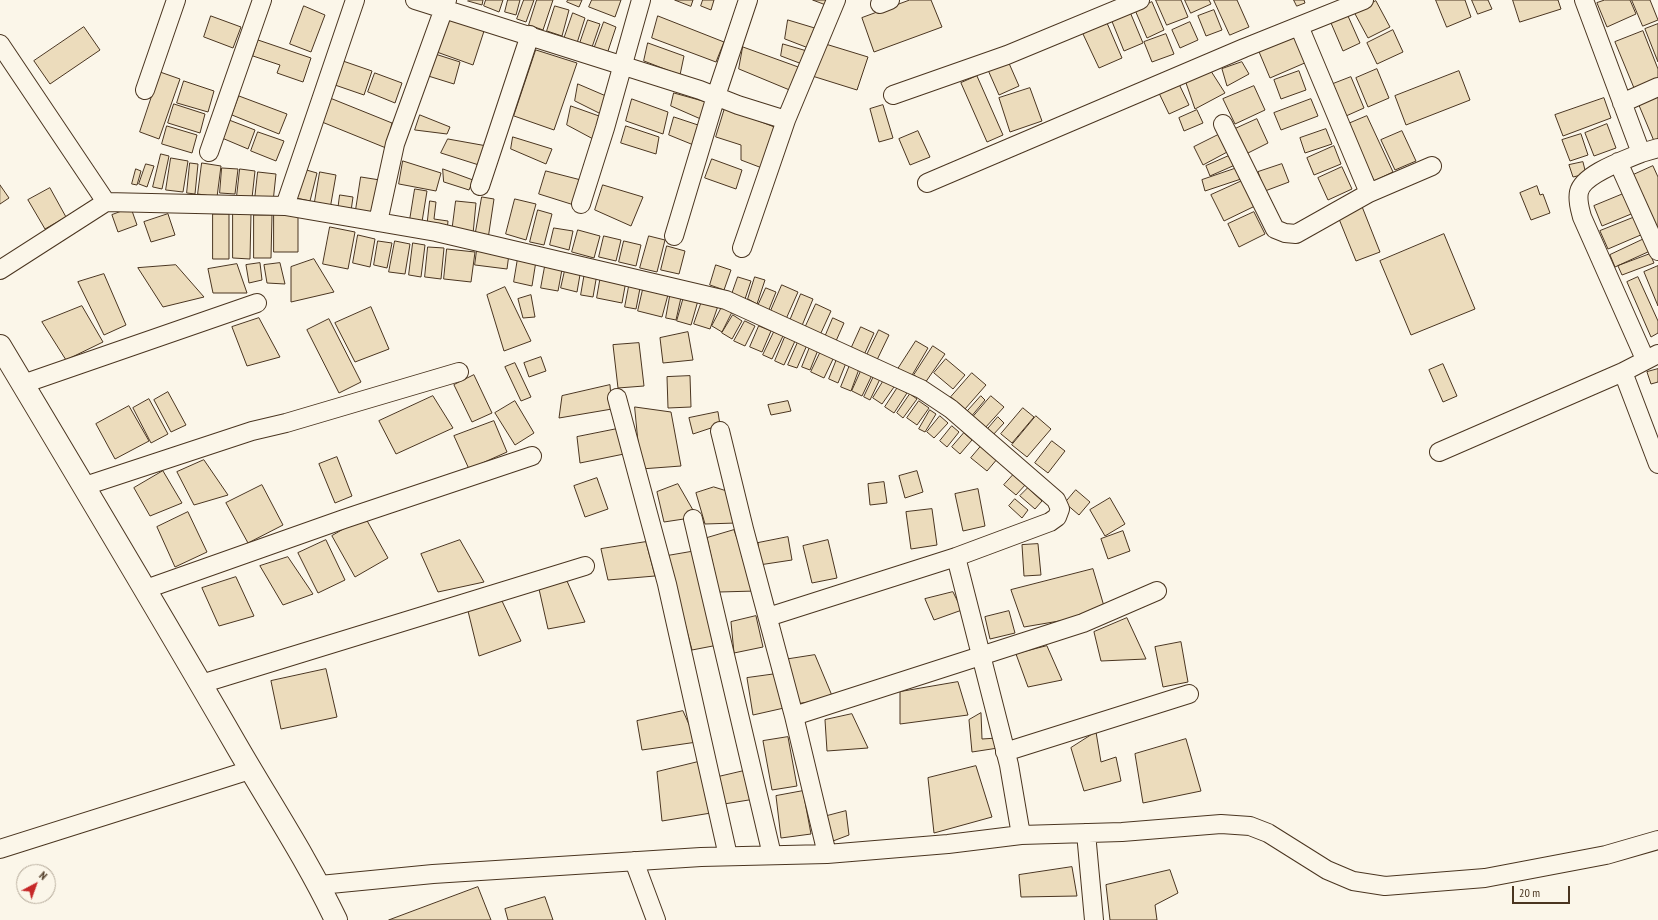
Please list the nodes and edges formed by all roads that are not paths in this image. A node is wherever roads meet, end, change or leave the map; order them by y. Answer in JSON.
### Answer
{"nodes":[{"id":1,"x":176,"y":0,"type":"edge"},
{"id":2,"x":262,"y":0,"type":"edge"},
{"id":3,"x":355,"y":0,"type":"edge"},
{"id":4,"x":415,"y":0,"type":"edge"},
{"id":5,"x":641,"y":0,"type":"edge"},
{"id":6,"x":748,"y":0,"type":"edge"},
{"id":7,"x":836,"y":0,"type":"edge"},
{"id":8,"x":1140,"y":0,"type":"edge"},
{"id":9,"x":1364,"y":0,"type":"edge"},
{"id":10,"x":1584,"y":0,"type":"edge"},
{"id":11,"x":446,"y":5,"type":"edge"},
{"id":12,"x":1299,"y":26,"type":"junction"},
{"id":13,"x":530,"y":35,"type":"junction"},
{"id":14,"x":0,"y":44,"type":"edge"},
{"id":15,"x":624,"y":65,"type":"junction"},
{"id":16,"x":1658,"y":87,"type":"edge"},
{"id":17,"x":145,"y":90,"type":"dead end"},
{"id":18,"x":893,"y":95,"type":"dead end"},
{"id":19,"x":716,"y":96,"type":"junction"},
{"id":20,"x":1622,"y":103,"type":"junction"},
{"id":21,"x":786,"y":120,"type":"junction"},
{"id":22,"x":1223,"y":124,"type":"dead end"},
{"id":23,"x":1650,"y":151,"type":"edge"},
{"id":24,"x":209,"y":152,"type":"dead end"},
{"id":25,"x":1618,"y":162,"type":"junction"},
{"id":26,"x":1432,"y":166,"type":"dead end"},
{"id":27,"x":928,"y":183,"type":"dead end"},
{"id":28,"x":480,"y":186,"type":"dead end"},
{"id":29,"x":1369,"y":193,"type":"junction"},
{"id":30,"x":106,"y":202,"type":"junction"},
{"id":31,"x":581,"y":204,"type":"dead end"},
{"id":32,"x":285,"y":206,"type":"junction"},
{"id":33,"x":378,"y":222,"type":"junction"},
{"id":34,"x":674,"y":236,"type":"dead end"},
{"id":35,"x":742,"y":248,"type":"dead end"},
{"id":36,"x":1658,"y":251,"type":"edge"},
{"id":37,"x":0,"y":270,"type":"edge"},
{"id":38,"x":257,"y":303,"type":"dead end"},
{"id":39,"x":0,"y":346,"type":"edge"},
{"id":40,"x":1651,"y":357,"type":"edge"},
{"id":41,"x":459,"y":372,"type":"dead end"},
{"id":42,"x":1623,"y":372,"type":"junction"},
{"id":43,"x":23,"y":384,"type":"junction"},
{"id":44,"x":617,"y":398,"type":"dead end"},
{"id":45,"x":720,"y":432,"type":"dead end"},
{"id":46,"x":1439,"y":452,"type":"dead end"},
{"id":47,"x":532,"y":456,"type":"dead end"},
{"id":48,"x":1658,"y":464,"type":"edge"},
{"id":49,"x":85,"y":486,"type":"junction"},
{"id":50,"x":693,"y":519,"type":"dead end"},
{"id":51,"x":956,"y":557,"type":"junction"},
{"id":52,"x":585,"y":566,"type":"dead end"},
{"id":53,"x":146,"y":589,"type":"junction"},
{"id":54,"x":1157,"y":591,"type":"dead end"},
{"id":55,"x":768,"y":617,"type":"junction"},
{"id":56,"x":981,"y":656,"type":"junction"},
{"id":57,"x":201,"y":684,"type":"junction"},
{"id":58,"x":1189,"y":694,"type":"dead end"},
{"id":59,"x":794,"y":716,"type":"junction"},
{"id":60,"x":1005,"y":752,"type":"junction"},
{"id":61,"x":250,"y":770,"type":"junction"},
{"id":62,"x":1086,"y":833,"type":"junction"},
{"id":63,"x":1022,"y":835,"type":"junction"},
{"id":64,"x":1658,"y":840,"type":"edge"},
{"id":65,"x":0,"y":849,"type":"edge"},
{"id":66,"x":827,"y":854,"type":"junction"},
{"id":67,"x":772,"y":855,"type":"junction"},
{"id":68,"x":728,"y":856,"type":"junction"},
{"id":69,"x":634,"y":861,"type":"junction"},
{"id":70,"x":320,"y":885,"type":"junction"},
{"id":71,"x":336,"y":920,"type":"edge"},
{"id":72,"x":656,"y":920,"type":"edge"},
{"id":73,"x":1094,"y":920,"type":"edge"}],
"edges":[{"from":1,"to":17,"type":"street"},
{"from":2,"to":24,"type":"street"},
{"from":3,"to":32,"type":"street"},
{"from":4,"to":11,"type":"street"},
{"from":5,"to":15,"type":"street"},
{"from":6,"to":19,"type":"street"},
{"from":7,"to":21,"type":"street"},
{"from":8,"to":18,"type":"street"},
{"from":9,"to":12,"type":"street"},
{"from":10,"to":20,"type":"street"},
{"from":11,"to":13,"type":"street"},
{"from":11,"to":33,"type":"street"},
{"from":12,"to":27,"type":"street"},
{"from":12,"to":29,"type":"street"},
{"from":13,"to":15,"type":"street"},
{"from":13,"to":28,"type":"street"},
{"from":14,"to":30,"type":"street"},
{"from":15,"to":19,"type":"street"},
{"from":15,"to":31,"type":"street"},
{"from":16,"to":20,"type":"street"},
{"from":19,"to":21,"type":"street"},
{"from":19,"to":34,"type":"street"},
{"from":20,"to":23,"type":"street"},
{"from":21,"to":35,"type":"street"},
{"from":22,"to":29,"type":"street"},
{"from":23,"to":25,"type":"street"},
{"from":25,"to":36,"type":"street"},
{"from":25,"to":40,"type":"street"},
{"from":26,"to":29,"type":"street"},
{"from":30,"to":32,"type":"street"},
{"from":30,"to":37,"type":"street"},
{"from":32,"to":33,"type":"street"},
{"from":33,"to":51,"type":"street"},
{"from":38,"to":43,"type":"street"},
{"from":39,"to":43,"type":"street"},
{"from":40,"to":42,"type":"street"},
{"from":41,"to":49,"type":"street"},
{"from":42,"to":46,"type":"street"},
{"from":42,"to":48,"type":"street"},
{"from":43,"to":49,"type":"street"},
{"from":44,"to":68,"type":"street"},
{"from":45,"to":55,"type":"street"},
{"from":47,"to":53,"type":"street"},
{"from":49,"to":53,"type":"street"},
{"from":50,"to":67,"type":"street"},
{"from":51,"to":55,"type":"street"},
{"from":51,"to":56,"type":"street"},
{"from":52,"to":57,"type":"street"},
{"from":53,"to":57,"type":"street"},
{"from":54,"to":56,"type":"street"},
{"from":55,"to":59,"type":"street"},
{"from":56,"to":59,"type":"street"},
{"from":56,"to":60,"type":"street"},
{"from":57,"to":61,"type":"street"},
{"from":58,"to":60,"type":"street"},
{"from":59,"to":66,"type":"street"},
{"from":60,"to":63,"type":"street"},
{"from":61,"to":65,"type":"street"},
{"from":61,"to":70,"type":"street"},
{"from":62,"to":63,"type":"street"},
{"from":62,"to":64,"type":"street"},
{"from":62,"to":73,"type":"street"},
{"from":63,"to":66,"type":"street"},
{"from":66,"to":67,"type":"street"},
{"from":67,"to":68,"type":"street"},
{"from":68,"to":69,"type":"street"},
{"from":69,"to":70,"type":"street"},
{"from":69,"to":72,"type":"street"},
{"from":70,"to":71,"type":"street"}]}
